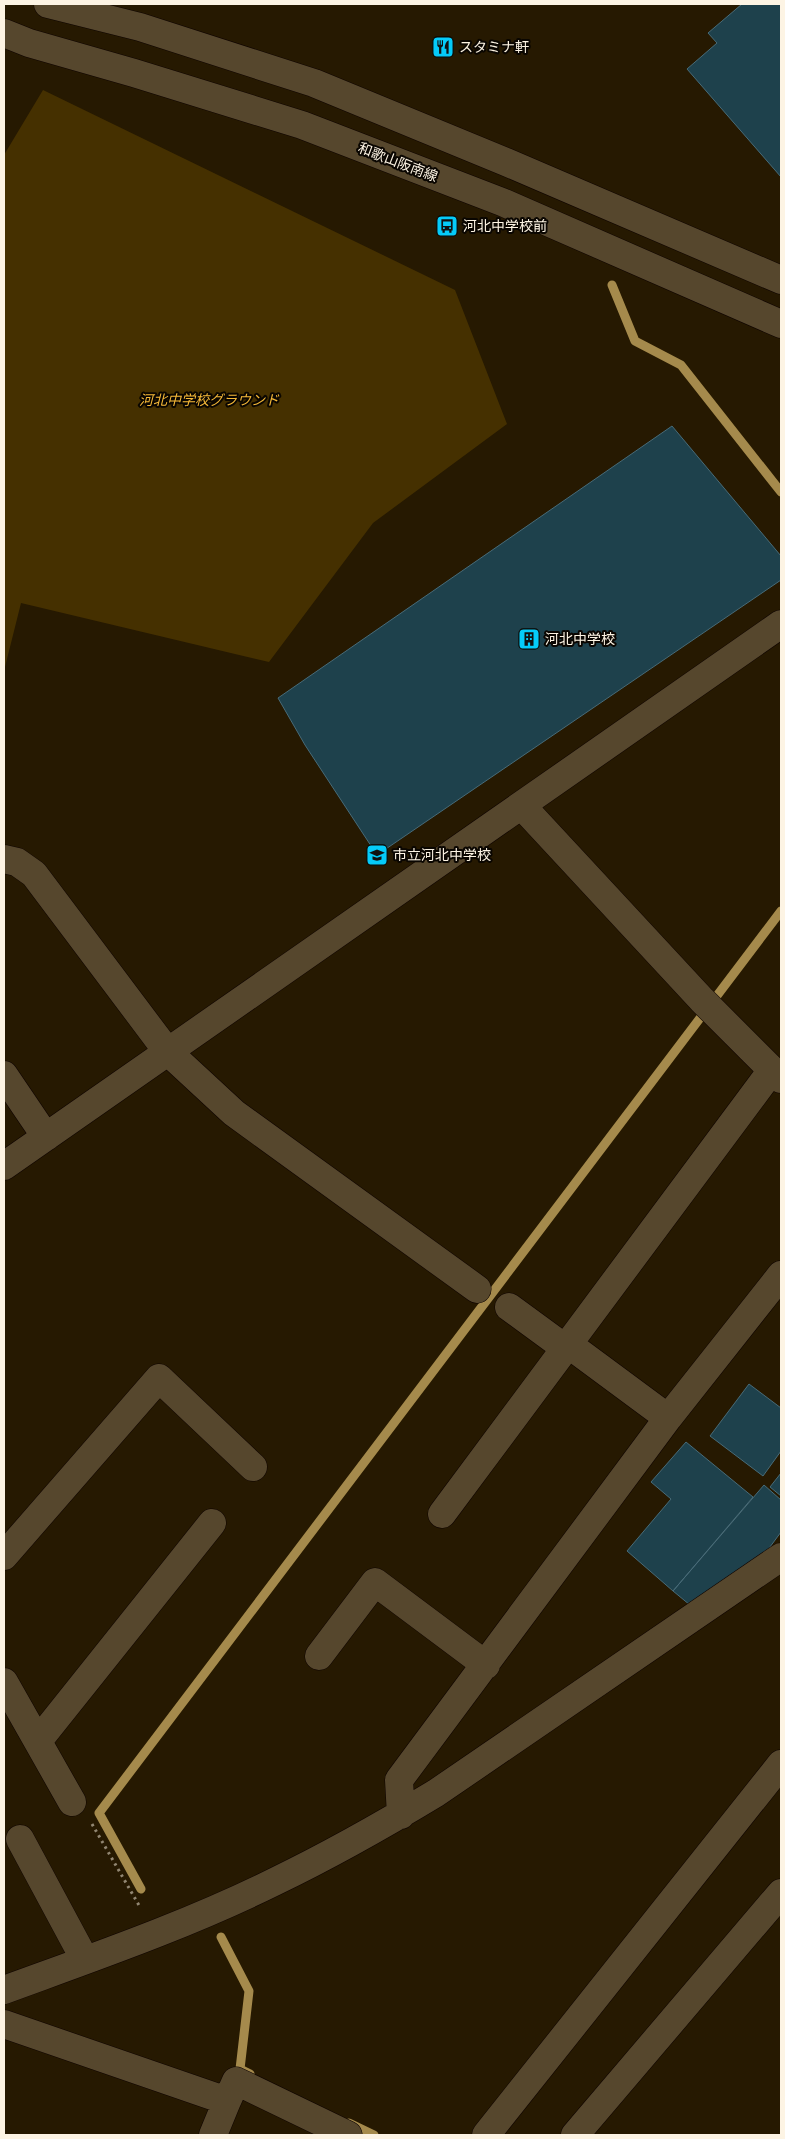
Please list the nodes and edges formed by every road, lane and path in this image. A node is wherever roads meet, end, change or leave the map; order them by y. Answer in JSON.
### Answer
{"nodes":[{"id":1,"x":48,"y":4,"type":"edge"},
{"id":2,"x":4,"y":32,"type":"edge"},
{"id":3,"x":781,"y":280,"type":"edge"},
{"id":4,"x":781,"y":324,"type":"edge"},
{"id":5,"x":781,"y":624,"type":"edge"},
{"id":6,"x":522,"y":806,"type":"junction"},
{"id":7,"x":4,"y":859,"type":"edge"},
{"id":8,"x":167,"y":1051,"type":"junction"},
{"id":9,"x":4,"y":1075,"type":"edge"},
{"id":10,"x":776,"y":1075,"type":"edge"},
{"id":11,"x":46,"y":1137,"type":"junction"},
{"id":12,"x":4,"y":1166,"type":"edge"},
{"id":13,"x":781,"y":1275,"type":"edge"},
{"id":14,"x":477,"y":1289,"type":"dead end"},
{"id":15,"x":509,"y":1307,"type":"dead end"},
{"id":16,"x":567,"y":1346,"type":"junction"},
{"id":17,"x":668,"y":1418,"type":"junction"},
{"id":18,"x":253,"y":1467,"type":"dead end"},
{"id":19,"x":442,"y":1514,"type":"dead end"},
{"id":20,"x":212,"y":1523,"type":"dead end"},
{"id":21,"x":4,"y":1556,"type":"edge"},
{"id":22,"x":781,"y":1557,"type":"edge"},
{"id":23,"x":320,"y":1656,"type":"dead end"},
{"id":24,"x":486,"y":1665,"type":"junction"},
{"id":25,"x":4,"y":1682,"type":"edge"},
{"id":26,"x":38,"y":1741,"type":"junction"},
{"id":27,"x":781,"y":1764,"type":"edge"},
{"id":28,"x":72,"y":1802,"type":"joint"},
{"id":29,"x":400,"y":1815,"type":"junction"},
{"id":30,"x":20,"y":1839,"type":"dead end"},
{"id":31,"x":781,"y":1893,"type":"edge"},
{"id":32,"x":156,"y":1934,"type":"junction"},
{"id":33,"x":85,"y":1960,"type":"junction"},
{"id":34,"x":4,"y":1990,"type":"edge"},
{"id":35,"x":4,"y":2024,"type":"edge"},
{"id":36,"x":227,"y":2101,"type":"junction"},
{"id":37,"x":213,"y":2135,"type":"edge"},
{"id":38,"x":348,"y":2135,"type":"edge"},
{"id":39,"x":486,"y":2135,"type":"edge"},
{"id":40,"x":574,"y":2135,"type":"edge"}],
"edges":[{"from":1,"to":3,"type":"street"},
{"from":2,"to":4,"type":"street","name":"和歌山阪南線"},
{"from":5,"to":6,"type":"street"},
{"from":6,"to":8,"type":"street"},
{"from":6,"to":10,"type":"street"},
{"from":7,"to":8,"type":"street"},
{"from":8,"to":11,"type":"street"},
{"from":8,"to":14,"type":"street"},
{"from":9,"to":11,"type":"street"},
{"from":10,"to":16,"type":"street"},
{"from":11,"to":12,"type":"street"},
{"from":13,"to":17,"type":"street"},
{"from":15,"to":16,"type":"street"},
{"from":16,"to":17,"type":"street"},
{"from":16,"to":19,"type":"street"},
{"from":17,"to":24,"type":"street"},
{"from":18,"to":21,"type":"street"},
{"from":20,"to":26,"type":"street"},
{"from":22,"to":29,"type":"street"},
{"from":23,"to":24,"type":"street"},
{"from":24,"to":29,"type":"street"},
{"from":25,"to":26,"type":"street"},
{"from":26,"to":28,"type":"street"},
{"from":27,"to":39,"type":"street"},
{"from":28,"to":32,"type":"path"},
{"from":29,"to":32,"type":"street"},
{"from":30,"to":33,"type":"street"},
{"from":31,"to":40,"type":"street"},
{"from":32,"to":33,"type":"street"},
{"from":33,"to":34,"type":"street"},
{"from":35,"to":36,"type":"street"},
{"from":36,"to":37,"type":"street"},
{"from":36,"to":38,"type":"street"}]}
